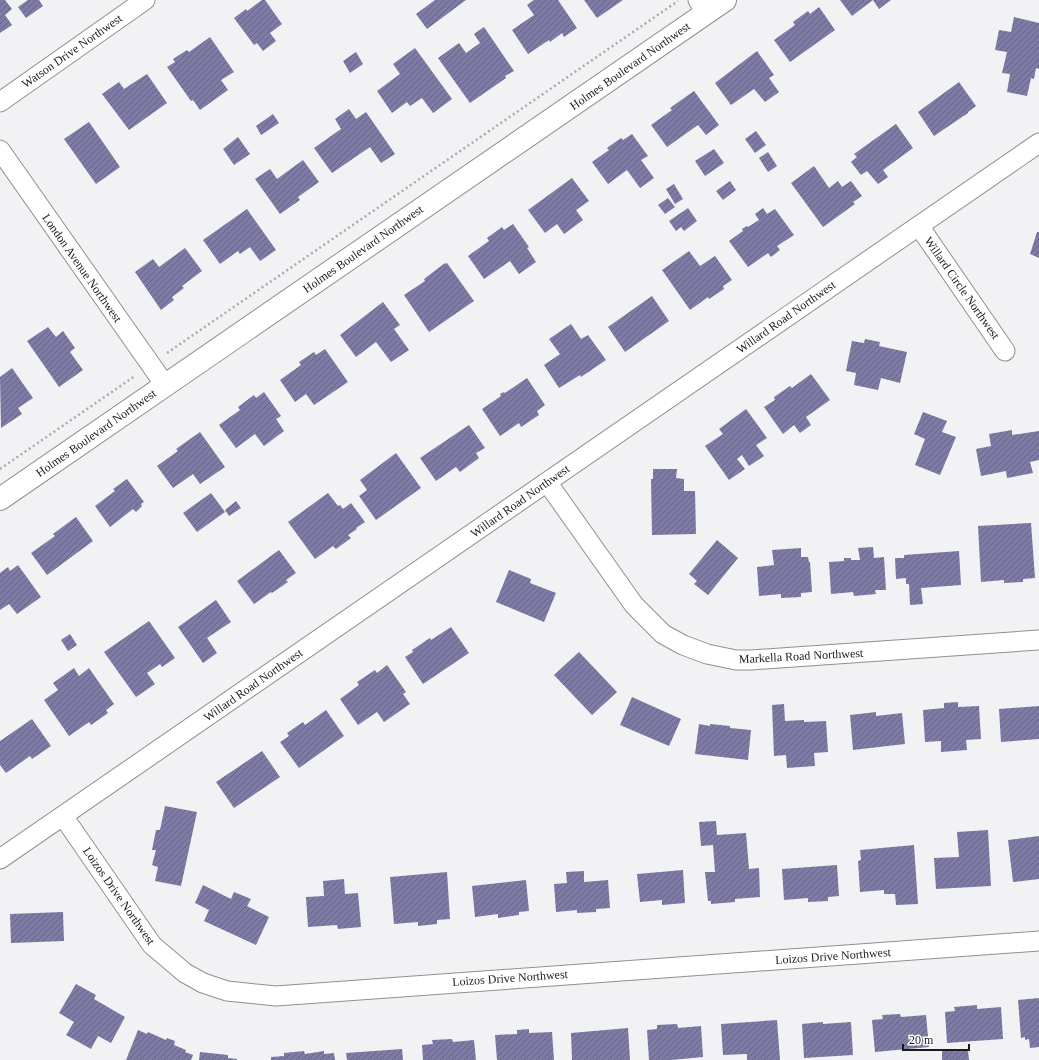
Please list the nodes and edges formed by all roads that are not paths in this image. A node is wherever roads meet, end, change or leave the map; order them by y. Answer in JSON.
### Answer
{"nodes":[{"id":1,"x":145,"y":0,"type":"edge"},
{"id":2,"x":725,"y":0,"type":"edge"},
{"id":3,"x":702,"y":6,"type":"edge"},
{"id":4,"x":0,"y":102,"type":"edge"},
{"id":5,"x":1039,"y":143,"type":"edge"},
{"id":6,"x":0,"y":150,"type":"edge"},
{"id":7,"x":919,"y":226,"type":"junction"},
{"id":8,"x":1005,"y":351,"type":"dead end"},
{"id":9,"x":165,"y":385,"type":"junction"},
{"id":10,"x":547,"y":482,"type":"junction"},
{"id":11,"x":0,"y":499,"type":"edge"},
{"id":12,"x":1039,"y":640,"type":"edge"},
{"id":13,"x":63,"y":816,"type":"junction"},
{"id":14,"x":0,"y":859,"type":"edge"},
{"id":15,"x":1039,"y":941,"type":"edge"}],
"edges":[{"from":1,"to":4,"type":"street","name":"Watson Drive Northwest"},
{"from":2,"to":3,"type":"street","name":"Holmes Boulevard Northwest"},
{"from":3,"to":9,"type":"street","name":"Holmes Boulevard Northwest"},
{"from":5,"to":7,"type":"street","name":"Willard Road Northwest"},
{"from":6,"to":9,"type":"street","name":"London Avenue Northwest"},
{"from":7,"to":8,"type":"street","name":"Willard Circle Northwest"},
{"from":7,"to":10,"type":"street","name":"Willard Road Northwest"},
{"from":9,"to":11,"type":"street","name":"Holmes Boulevard Northwest"},
{"from":10,"to":12,"type":"street","name":"Markella Road Northwest"},
{"from":10,"to":13,"type":"street","name":"Willard Road Northwest"},
{"from":13,"to":14,"type":"street","name":"Willard Road Northwest"},
{"from":13,"to":15,"type":"street","name":"Loizos Drive Northwest"}]}
